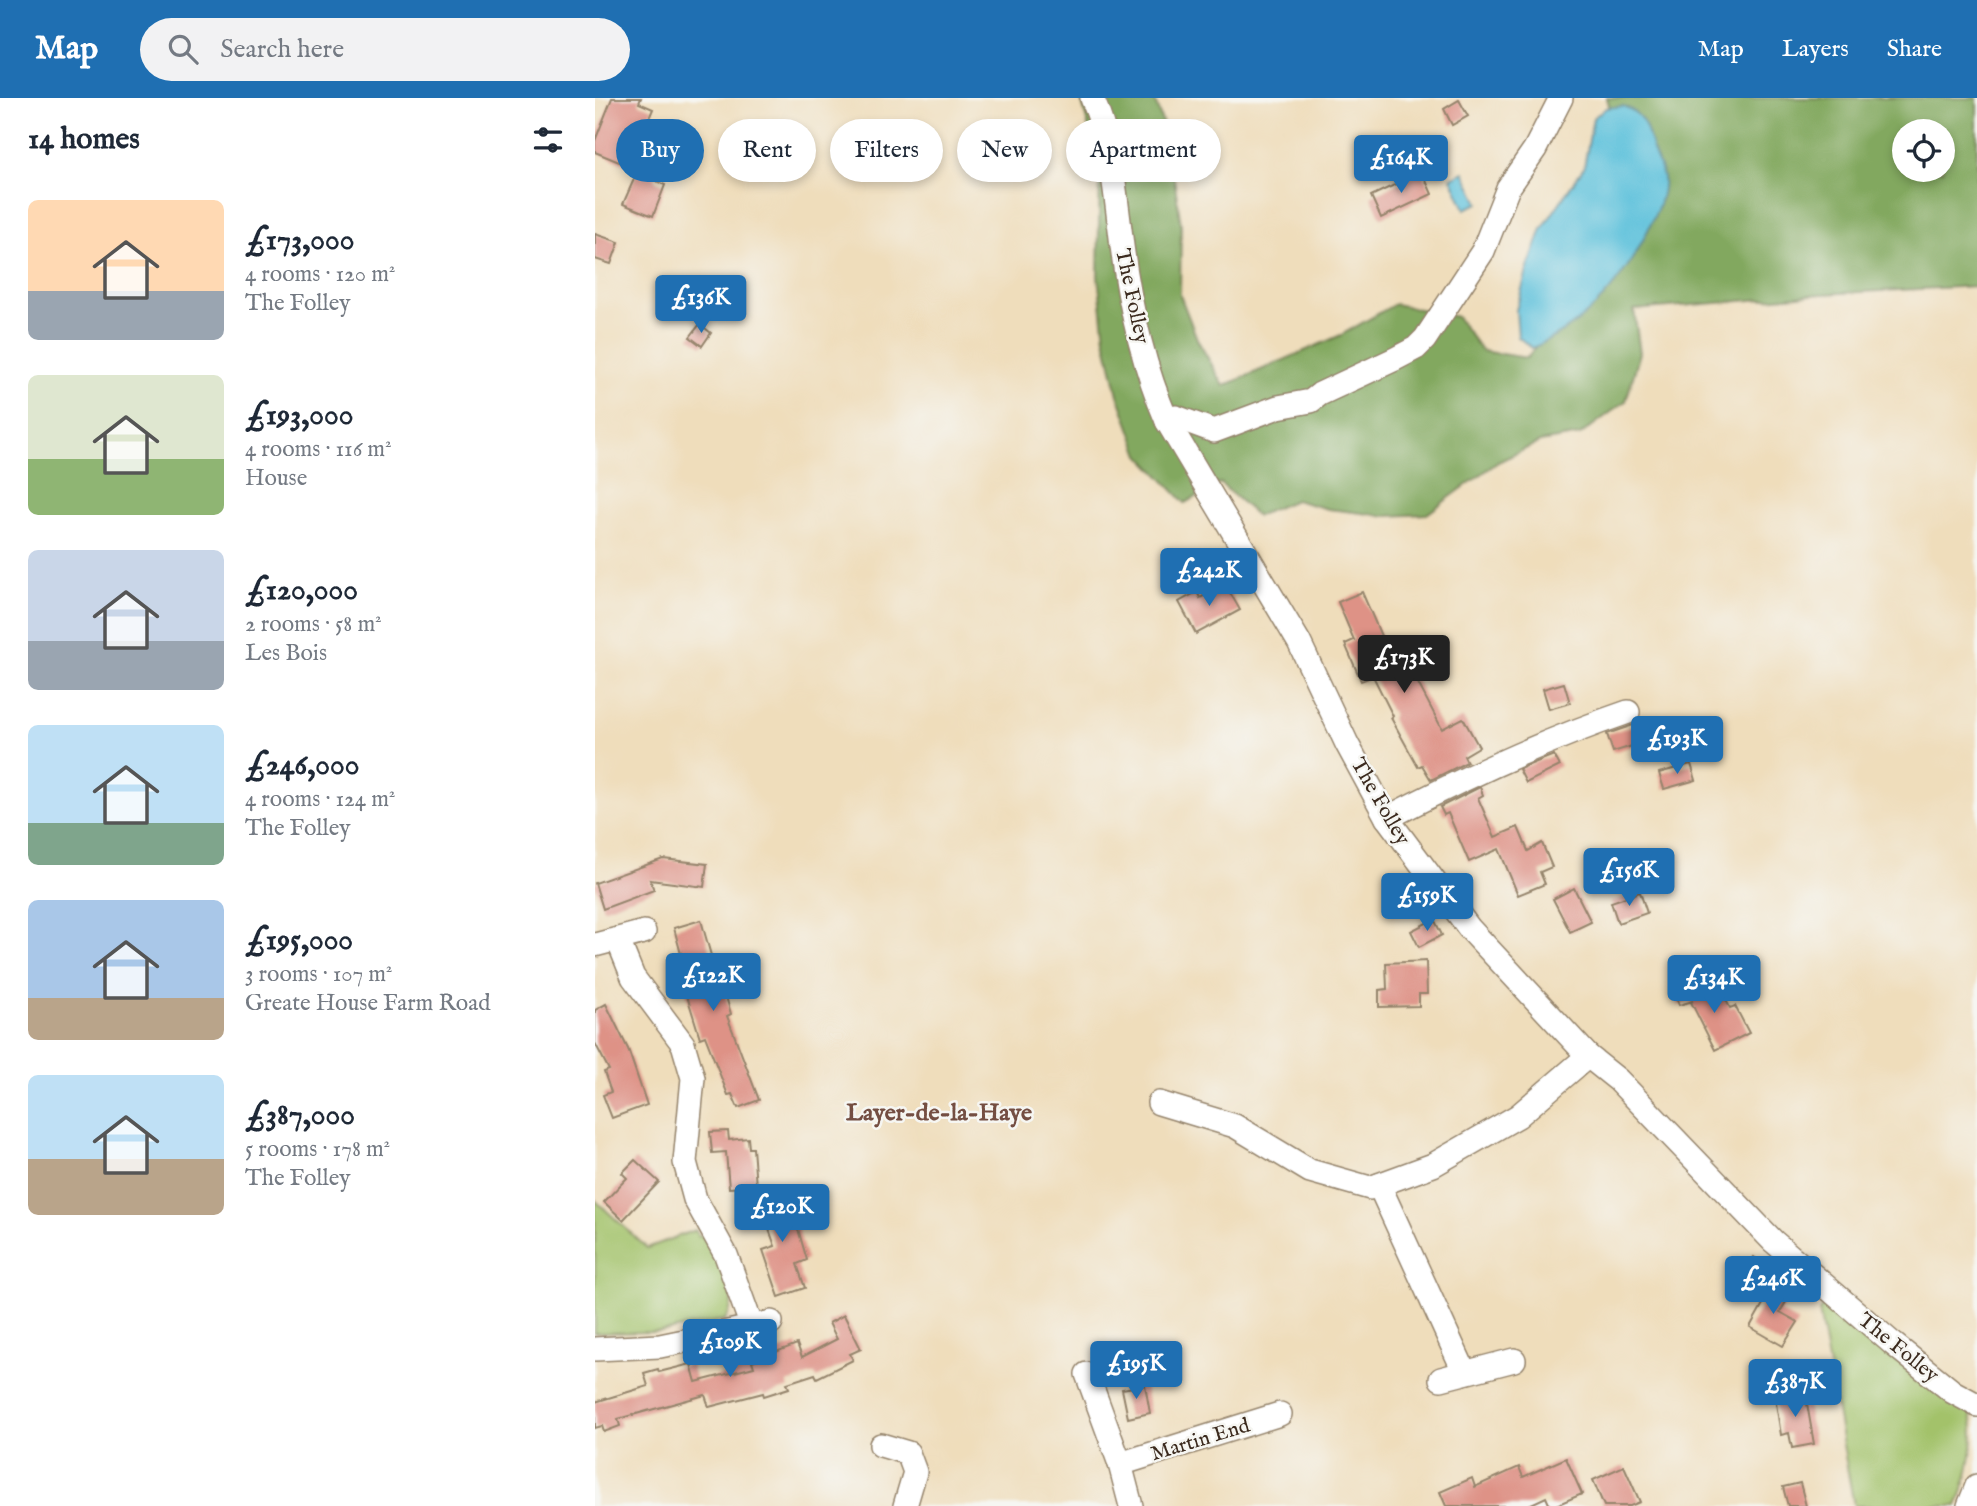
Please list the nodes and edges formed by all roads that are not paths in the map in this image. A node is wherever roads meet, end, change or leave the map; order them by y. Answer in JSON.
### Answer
{"nodes":[{"id":1,"x":1092,"y":98,"type":"edge"},
{"id":2,"x":1561,"y":98,"type":"edge"},
{"id":3,"x":1167,"y":421,"type":"junction"},
{"id":4,"x":1628,"y":712,"type":"dead end"},
{"id":5,"x":1387,"y":818,"type":"junction"},
{"id":6,"x":644,"y":932,"type":"dead end"},
{"id":7,"x":618,"y":940,"type":"junction"},
{"id":8,"x":595,"y":945,"type":"edge"},
{"id":9,"x":1588,"y":1056,"type":"junction"},
{"id":10,"x":1159,"y":1103,"type":"dead end"},
{"id":11,"x":1379,"y":1185,"type":"junction"},
{"id":12,"x":595,"y":1349,"type":"edge"},
{"id":13,"x":1514,"y":1360,"type":"dead end"},
{"id":14,"x":1464,"y":1371,"type":"junction"},
{"id":15,"x":1087,"y":1374,"type":"dead end"},
{"id":16,"x":1441,"y":1379,"type":"dead end"},
{"id":17,"x":1977,"y":1405,"type":"edge"},
{"id":18,"x":1280,"y":1414,"type":"dead end"},
{"id":19,"x":881,"y":1445,"type":"dead end"},
{"id":20,"x":1120,"y":1464,"type":"junction"},
{"id":21,"x":1977,"y":1486,"type":"edge"},
{"id":22,"x":905,"y":1506,"type":"edge"},
{"id":23,"x":1131,"y":1506,"type":"edge"},
{"id":24,"x":1969,"y":1506,"type":"edge"}],
"edges":[{"from":1,"to":3,"type":"street","name":"The Folley"},
{"from":2,"to":3,"type":"street"},
{"from":3,"to":5,"type":"street","name":"The Folley"},
{"from":4,"to":5,"type":"street"},
{"from":5,"to":9,"type":"street","name":"The Folley"},
{"from":6,"to":7,"type":"street"},
{"from":7,"to":8,"type":"street"},
{"from":7,"to":12,"type":"street"},
{"from":9,"to":11,"type":"street"},
{"from":9,"to":17,"type":"street","name":"The Folley"},
{"from":10,"to":11,"type":"street"},
{"from":11,"to":14,"type":"street"},
{"from":13,"to":14,"type":"street"},
{"from":14,"to":16,"type":"street"},
{"from":15,"to":20,"type":"street"},
{"from":18,"to":20,"type":"street","name":"Martin End"},
{"from":19,"to":22,"type":"street"},
{"from":20,"to":23,"type":"street"},
{"from":21,"to":24,"type":"street"}]}
